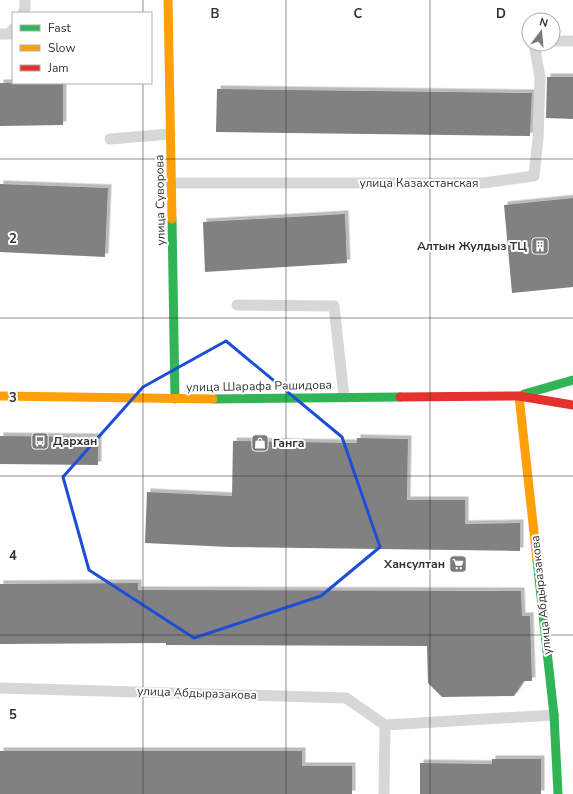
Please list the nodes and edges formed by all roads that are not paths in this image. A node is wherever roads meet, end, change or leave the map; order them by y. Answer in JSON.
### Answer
{"nodes":[{"id":1,"x":25,"y":0,"type":"edge"},
{"id":2,"x":168,"y":0,"type":"edge"},
{"id":3,"x":23,"y":12,"type":"edge"},
{"id":4,"x":12,"y":31,"type":"edge"},
{"id":5,"x":0,"y":34,"type":"edge"},
{"id":6,"x":561,"y":41,"type":"edge"},
{"id":7,"x":573,"y":41,"type":"edge"},
{"id":8,"x":535,"y":52,"type":"edge"},
{"id":9,"x":170,"y":134,"type":"junction"},
{"id":10,"x":110,"y":139,"type":"dead end"},
{"id":11,"x":171,"y":183,"type":"junction"},
{"id":12,"x":237,"y":305,"type":"dead end"},
{"id":13,"x":573,"y":380,"type":"edge"},
{"id":14,"x":0,"y":396,"type":"edge"},
{"id":15,"x":519,"y":396,"type":"junction"},
{"id":16,"x":344,"y":397,"type":"junction"},
{"id":17,"x":175,"y":399,"type":"junction"},
{"id":18,"x":573,"y":405,"type":"edge"},
{"id":19,"x":0,"y":688,"type":"edge"},
{"id":20,"x":554,"y":716,"type":"junction"},
{"id":21,"x":385,"y":725,"type":"junction"},
{"id":22,"x":384,"y":794,"type":"edge"},
{"id":23,"x":558,"y":794,"type":"edge"}],
"edges":[{"from":1,"to":3,"type":"lane"},
{"from":2,"to":9,"type":"street","name":"улица Суворова"},
{"from":4,"to":5,"type":"lane"},
{"from":6,"to":7,"type":"lane"},
{"from":8,"to":11,"type":"lane","name":"улица Казахстанская"},
{"from":9,"to":10,"type":"lane"},
{"from":9,"to":11,"type":"street","name":"улица Суворова"},
{"from":11,"to":17,"type":"street","name":"улица Суворова"},
{"from":12,"to":16,"type":"lane"},
{"from":13,"to":15,"type":"street","name":"улица Шарафа Рашидова"},
{"from":14,"to":17,"type":"street","name":"улица Шарафа Рашидова"},
{"from":15,"to":16,"type":"street","name":"улица Шарафа Рашидова"},
{"from":15,"to":18,"type":"street","name":"улица Шарафа Рашидова"},
{"from":15,"to":20,"type":"street","name":"улица Абдыразакова"},
{"from":16,"to":17,"type":"street","name":"улица Шарафа Рашидова"},
{"from":19,"to":21,"type":"lane","name":"улица Абдыразакова"},
{"from":20,"to":21,"type":"lane"},
{"from":20,"to":23,"type":"street","name":"улица Абдыразакова"},
{"from":21,"to":22,"type":"lane"}]}
